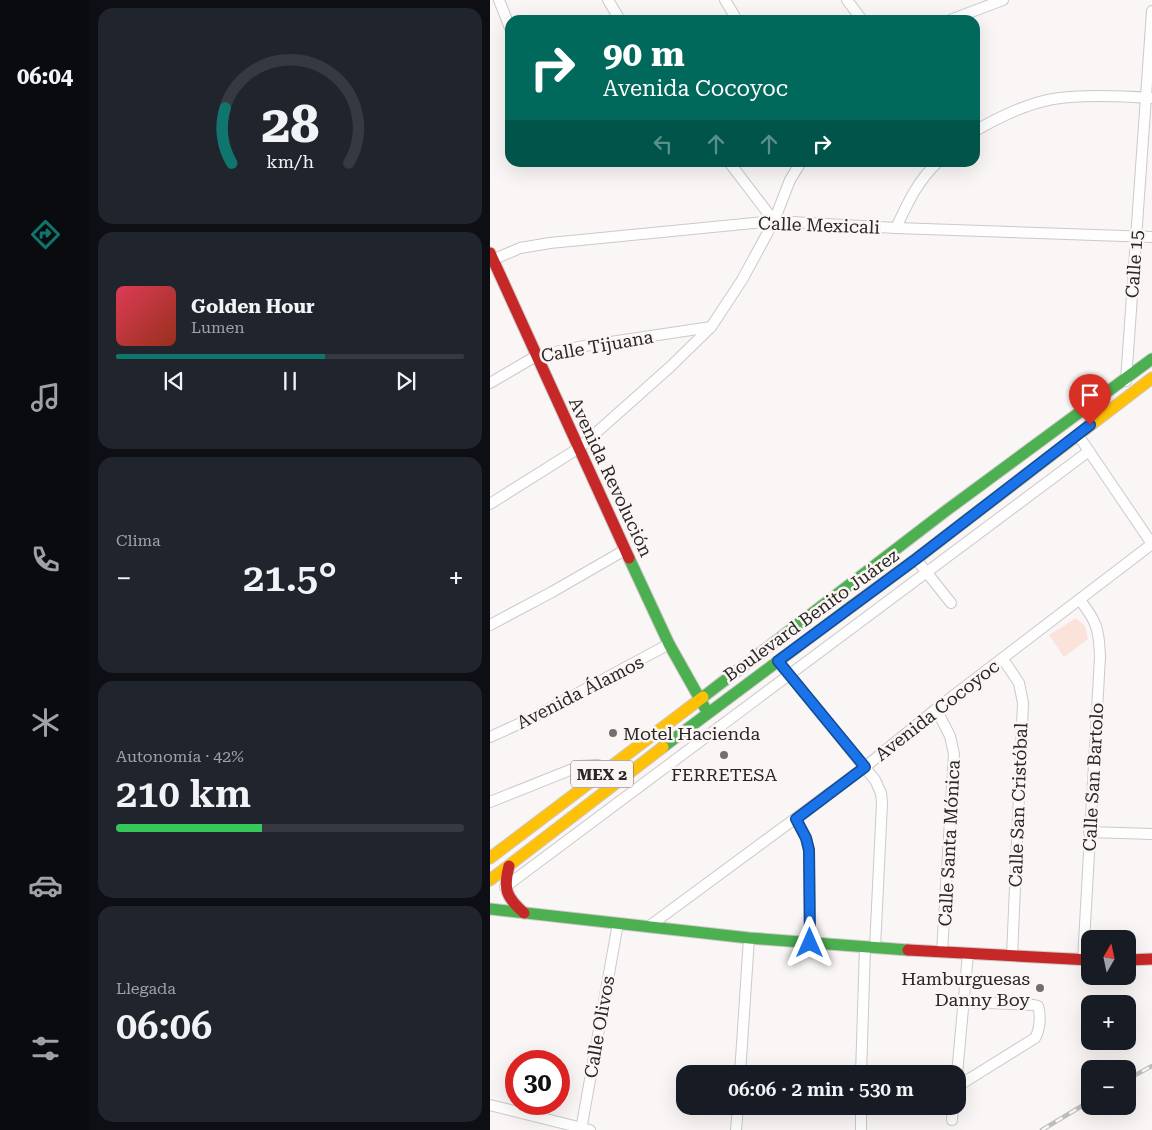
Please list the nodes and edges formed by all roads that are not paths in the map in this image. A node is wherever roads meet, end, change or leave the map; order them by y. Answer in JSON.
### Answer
{"nodes":[{"id":1,"x":499,"y":0,"type":"edge"},
{"id":2,"x":608,"y":0,"type":"edge"},
{"id":3,"x":725,"y":0,"type":"edge"},
{"id":4,"x":847,"y":0,"type":"edge"},
{"id":5,"x":1003,"y":0,"type":"edge"},
{"id":6,"x":981,"y":3,"type":"edge"},
{"id":7,"x":1152,"y":10,"type":"edge"},
{"id":8,"x":505,"y":15,"type":"edge"},
{"id":9,"x":617,"y":15,"type":"edge"},
{"id":10,"x":734,"y":15,"type":"edge"},
{"id":11,"x":858,"y":15,"type":"edge"},
{"id":12,"x":959,"y":15,"type":"edge"},
{"id":13,"x":1149,"y":98,"type":"edge"},
{"id":14,"x":980,"y":128,"type":"edge"},
{"id":15,"x":732,"y":167,"type":"edge"},
{"id":16,"x":798,"y":167,"type":"edge"},
{"id":17,"x":932,"y":167,"type":"edge"},
{"id":18,"x":774,"y":221,"type":"junction"},
{"id":19,"x":896,"y":228,"type":"junction"},
{"id":20,"x":1135,"y":236,"type":"junction"},
{"id":21,"x":1152,"y":237,"type":"edge"},
{"id":22,"x":491,"y":257,"type":"edge"},
{"id":23,"x":711,"y":327,"type":"junction"},
{"id":24,"x":536,"y":356,"type":"junction"},
{"id":25,"x":1152,"y":359,"type":"edge"},
{"id":26,"x":1126,"y":377,"type":"junction"},
{"id":27,"x":1152,"y":378,"type":"edge"},
{"id":28,"x":490,"y":383,"type":"edge"},
{"id":29,"x":1125,"y":397,"type":"junction"},
{"id":30,"x":1078,"y":435,"type":"junction"},
{"id":31,"x":579,"y":448,"type":"junction"},
{"id":32,"x":1089,"y":451,"type":"junction"},
{"id":33,"x":490,"y":504,"type":"edge"},
{"id":34,"x":1152,"y":544,"type":"edge"},
{"id":35,"x":625,"y":550,"type":"junction"},
{"id":36,"x":916,"y":559,"type":"junction"},
{"id":37,"x":927,"y":572,"type":"junction"},
{"id":38,"x":1080,"y":600,"type":"junction"},
{"id":39,"x":951,"y":603,"type":"dead end"},
{"id":40,"x":490,"y":625,"type":"edge"},
{"id":41,"x":669,"y":644,"type":"junction"},
{"id":42,"x":1003,"y":659,"type":"junction"},
{"id":43,"x":778,"y":661,"type":"junction"},
{"id":44,"x":788,"y":674,"type":"junction"},
{"id":45,"x":700,"y":700,"type":"junction"},
{"id":46,"x":936,"y":708,"type":"junction"},
{"id":47,"x":708,"y":712,"type":"junction"},
{"id":48,"x":720,"y":727,"type":"junction"},
{"id":49,"x":490,"y":737,"type":"edge"},
{"id":50,"x":865,"y":767,"type":"junction"},
{"id":51,"x":607,"y":770,"type":"junction"},
{"id":52,"x":490,"y":802,"type":"edge"},
{"id":53,"x":796,"y":819,"type":"junction"},
{"id":54,"x":1089,"y":832,"type":"junction"},
{"id":55,"x":1152,"y":834,"type":"edge"},
{"id":56,"x":494,"y":855,"type":"edge"},
{"id":57,"x":509,"y":866,"type":"junction"},
{"id":58,"x":490,"y":868,"type":"edge"},
{"id":59,"x":490,"y":880,"type":"edge"},
{"id":60,"x":506,"y":887,"type":"junction"},
{"id":61,"x":490,"y":909,"type":"edge"},
{"id":62,"x":524,"y":912,"type":"junction"},
{"id":63,"x":618,"y":923,"type":"junction"},
{"id":64,"x":648,"y":927,"type":"junction"},
{"id":65,"x":1087,"y":930,"type":"edge"},
{"id":66,"x":748,"y":938,"type":"junction"},
{"id":67,"x":810,"y":943,"type":"junction"},
{"id":68,"x":870,"y":948,"type":"junction"},
{"id":69,"x":942,"y":952,"type":"junction"},
{"id":70,"x":968,"y":954,"type":"junction"},
{"id":71,"x":1012,"y":956,"type":"junction"},
{"id":72,"x":1152,"y":959,"type":"edge"},
{"id":73,"x":1081,"y":960,"type":"edge"},
{"id":74,"x":1136,"y":960,"type":"edge"},
{"id":75,"x":964,"y":1002,"type":"junction"},
{"id":76,"x":741,"y":1065,"type":"edge"},
{"id":77,"x":862,"y":1065,"type":"edge"},
{"id":78,"x":957,"y":1065,"type":"edge"},
{"id":79,"x":966,"y":1081,"type":"edge"},
{"id":80,"x":490,"y":1105,"type":"edge"},
{"id":81,"x":737,"y":1115,"type":"edge"},
{"id":82,"x":861,"y":1115,"type":"edge"},
{"id":83,"x":952,"y":1115,"type":"edge"},
{"id":84,"x":952,"y":1120,"type":"dead end"},
{"id":85,"x":584,"y":1129,"type":"edge"},
{"id":86,"x":736,"y":1130,"type":"edge"},
{"id":87,"x":861,"y":1130,"type":"edge"}],
"edges":[{"from":1,"to":8,"type":"street"},
{"from":2,"to":9,"type":"street"},
{"from":3,"to":10,"type":"street"},
{"from":4,"to":11,"type":"street"},
{"from":5,"to":6,"type":"street"},
{"from":6,"to":12,"type":"street"},
{"from":7,"to":13,"type":"street","name":"Calle 15"},
{"from":13,"to":14,"type":"street"},
{"from":13,"to":20,"type":"street","name":"Calle 15"},
{"from":15,"to":18,"type":"street"},
{"from":16,"to":18,"type":"street"},
{"from":17,"to":19,"type":"street"},
{"from":18,"to":19,"type":"street","name":"Calle Mexicali"},
{"from":18,"to":22,"type":"street","name":"Calle Mexicali"},
{"from":18,"to":23,"type":"street"},
{"from":19,"to":20,"type":"street","name":"Calle Mexicali"},
{"from":20,"to":21,"type":"street","name":"Calle Mexicali"},
{"from":20,"to":26,"type":"street","name":"Calle 15"},
{"from":22,"to":24,"type":"main road","name":"Avenida Revolución"},
{"from":23,"to":24,"type":"street","name":"Calle Tijuana"},
{"from":23,"to":31,"type":"street"},
{"from":24,"to":28,"type":"street","name":"Calle Tijuana"},
{"from":24,"to":31,"type":"main road","name":"Avenida Revolución"},
{"from":25,"to":26,"type":"main road","name":"Boulevard Benito Juárez","number":"MEX 2"},
{"from":26,"to":29,"type":"street","name":"Calle 15"},
{"from":26,"to":45,"type":"main road","name":"Boulevard Benito Juárez","number":"MEX 2"},
{"from":27,"to":29,"type":"main road","name":"Boulevard Benito Juárez","number":"MEX 2"},
{"from":29,"to":30,"type":"main road","name":"Boulevard Benito Juárez","number":"MEX 2"},
{"from":30,"to":32,"type":"street"},
{"from":30,"to":36,"type":"main road","name":"Boulevard Benito Juárez","number":"MEX 2"},
{"from":31,"to":33,"type":"street"},
{"from":31,"to":35,"type":"main road","name":"Avenida Revolución"},
{"from":32,"to":34,"type":"street"},
{"from":32,"to":37,"type":"street"},
{"from":34,"to":38,"type":"street","name":"Avenida Cocoyoc"},
{"from":35,"to":40,"type":"street"},
{"from":35,"to":41,"type":"main road","name":"Avenida Revolución"},
{"from":36,"to":37,"type":"street"},
{"from":36,"to":43,"type":"main road","name":"Boulevard Benito Juárez","number":"MEX 2"},
{"from":37,"to":39,"type":"street"},
{"from":37,"to":44,"type":"street"},
{"from":38,"to":42,"type":"street","name":"Avenida Cocoyoc"},
{"from":38,"to":54,"type":"street","name":"Calle San Bartolo"},
{"from":41,"to":45,"type":"main road","name":"Avenida Revolución"},
{"from":41,"to":49,"type":"street","name":"Avenida Álamos"},
{"from":42,"to":46,"type":"street","name":"Avenida Cocoyoc"},
{"from":42,"to":71,"type":"street","name":"Calle San Cristóbal"},
{"from":43,"to":44,"type":"street"},
{"from":43,"to":47,"type":"main road","name":"Boulevard Benito Juárez","number":"MEX 2"},
{"from":44,"to":48,"type":"street"},
{"from":44,"to":50,"type":"street"},
{"from":45,"to":47,"type":"main road","name":"Avenida Revolución"},
{"from":45,"to":51,"type":"main road","name":"Boulevard Benito Juárez","number":"MEX 2"},
{"from":46,"to":50,"type":"street","name":"Avenida Cocoyoc"},
{"from":46,"to":69,"type":"street","name":"Calle Santa Mónica"},
{"from":47,"to":48,"type":"street"},
{"from":47,"to":57,"type":"main road","name":"Boulevard Benito Juárez","number":"MEX 2"},
{"from":48,"to":60,"type":"street"},
{"from":50,"to":53,"type":"street","name":"Avenida Cocoyoc"},
{"from":50,"to":68,"type":"street"},
{"from":51,"to":52,"type":"street"},
{"from":51,"to":56,"type":"main road","name":"Boulevard Benito Juárez","number":"MEX 2"},
{"from":53,"to":64,"type":"street","name":"Avenida Cocoyoc"},
{"from":53,"to":67,"type":"street"},
{"from":54,"to":55,"type":"street"},
{"from":54,"to":65,"type":"street","name":"Calle San Bartolo"},
{"from":56,"to":58,"type":"main road"},
{"from":57,"to":59,"type":"main road","name":"Boulevard Benito Juárez","number":"MEX 2"},
{"from":57,"to":60,"type":"main road"},
{"from":60,"to":62,"type":"main road"},
{"from":61,"to":62,"type":"main road"},
{"from":62,"to":63,"type":"main road"},
{"from":63,"to":64,"type":"main road"},
{"from":63,"to":85,"type":"street","name":"Calle Olivos"},
{"from":64,"to":66,"type":"main road"},
{"from":66,"to":67,"type":"main road"},
{"from":66,"to":76,"type":"street"},
{"from":67,"to":68,"type":"main road"},
{"from":68,"to":69,"type":"main road"},
{"from":68,"to":77,"type":"street"},
{"from":69,"to":70,"type":"main road"},
{"from":70,"to":71,"type":"main road"},
{"from":70,"to":75,"type":"street"},
{"from":71,"to":73,"type":"main road"},
{"from":72,"to":74,"type":"main road"},
{"from":75,"to":78,"type":"street"},
{"from":75,"to":79,"type":"street"},
{"from":80,"to":85,"type":"street"},
{"from":81,"to":86,"type":"street"},
{"from":82,"to":87,"type":"street"},
{"from":83,"to":84,"type":"street"}]}
